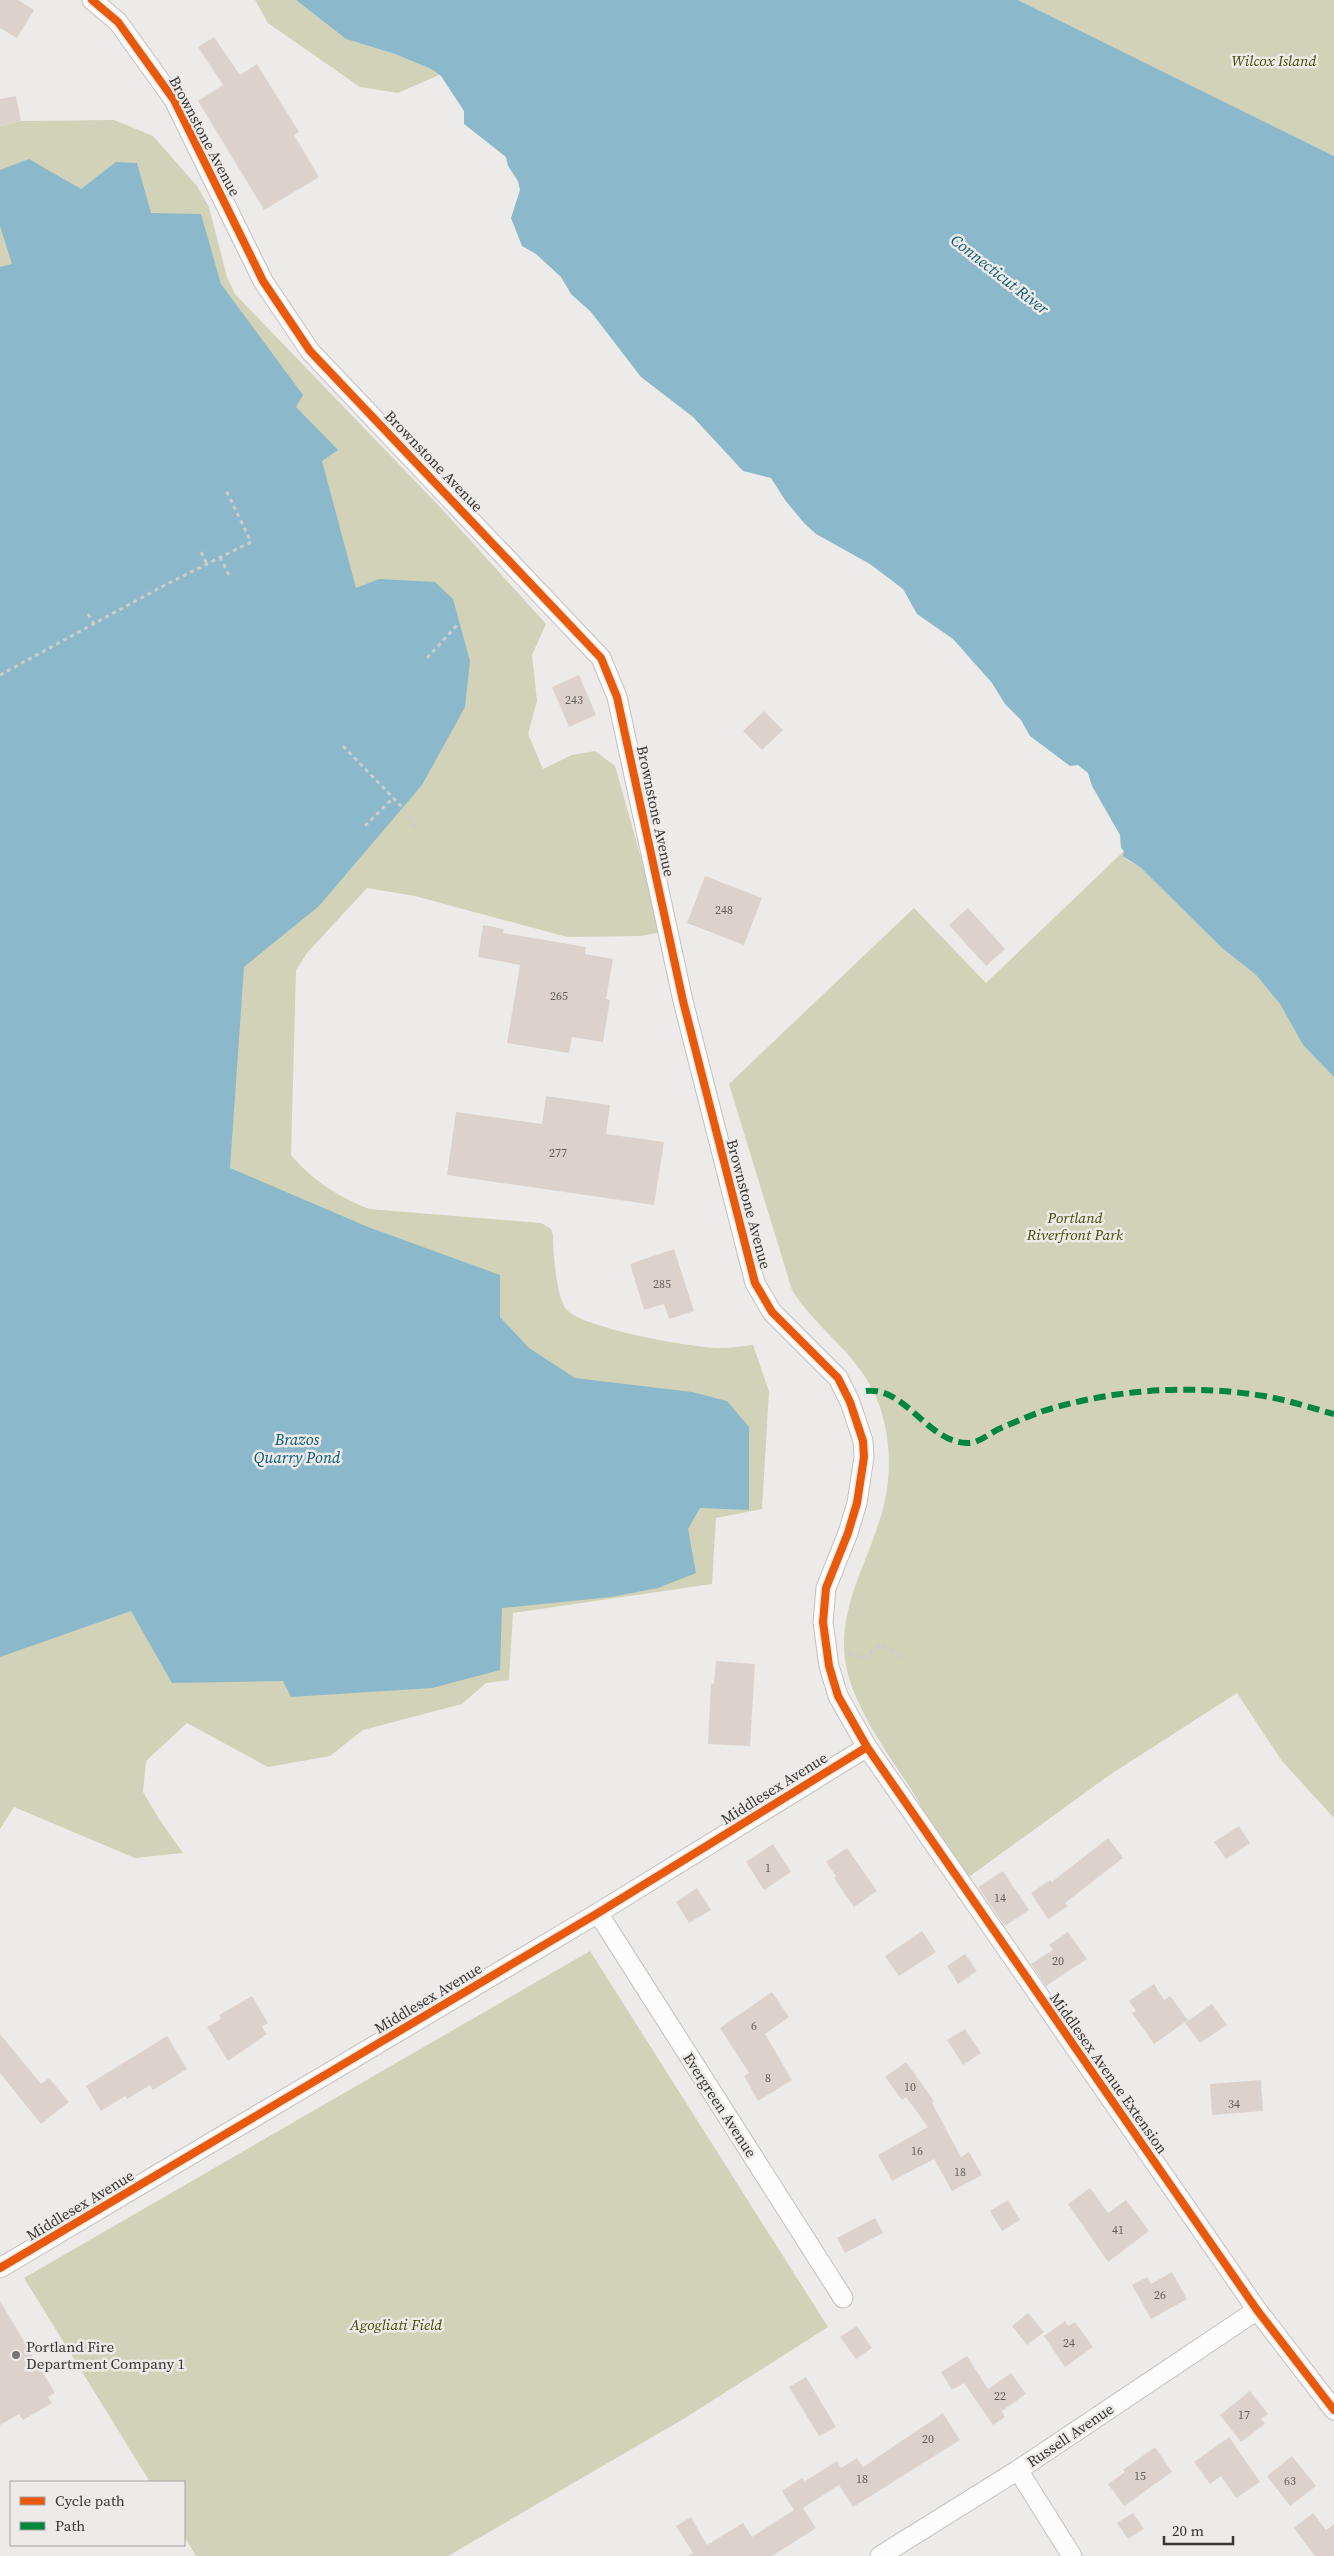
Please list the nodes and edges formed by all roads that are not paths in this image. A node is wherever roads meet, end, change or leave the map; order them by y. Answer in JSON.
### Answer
{"nodes":[{"id":1,"x":92,"y":0,"type":"edge"},
{"id":2,"x":867,"y":1747,"type":"junction"},
{"id":3,"x":598,"y":1913,"type":"junction"},
{"id":4,"x":0,"y":2268,"type":"edge"},
{"id":5,"x":843,"y":2298,"type":"dead end"},
{"id":6,"x":1257,"y":2310,"type":"junction"},
{"id":7,"x":1334,"y":2410,"type":"edge"},
{"id":8,"x":1018,"y":2470,"type":"junction"},
{"id":9,"x":880,"y":2556,"type":"edge"},
{"id":10,"x":1072,"y":2556,"type":"edge"}],
"edges":[{"from":1,"to":2,"type":"street","name":"Brownstone Avenue"},
{"from":2,"to":3,"type":"street","name":"Middlesex Avenue"},
{"from":2,"to":6,"type":"street","name":"Middlesex Avenue Extension"},
{"from":3,"to":4,"type":"street","name":"Middlesex Avenue"},
{"from":3,"to":5,"type":"street","name":"Evergreen Avenue"},
{"from":6,"to":7,"type":"street","name":"Middlesex Avenue Extension"},
{"from":6,"to":8,"type":"street","name":"Russell Avenue"},
{"from":8,"to":9,"type":"street","name":"Russell Avenue"},
{"from":8,"to":10,"type":"street"}]}
